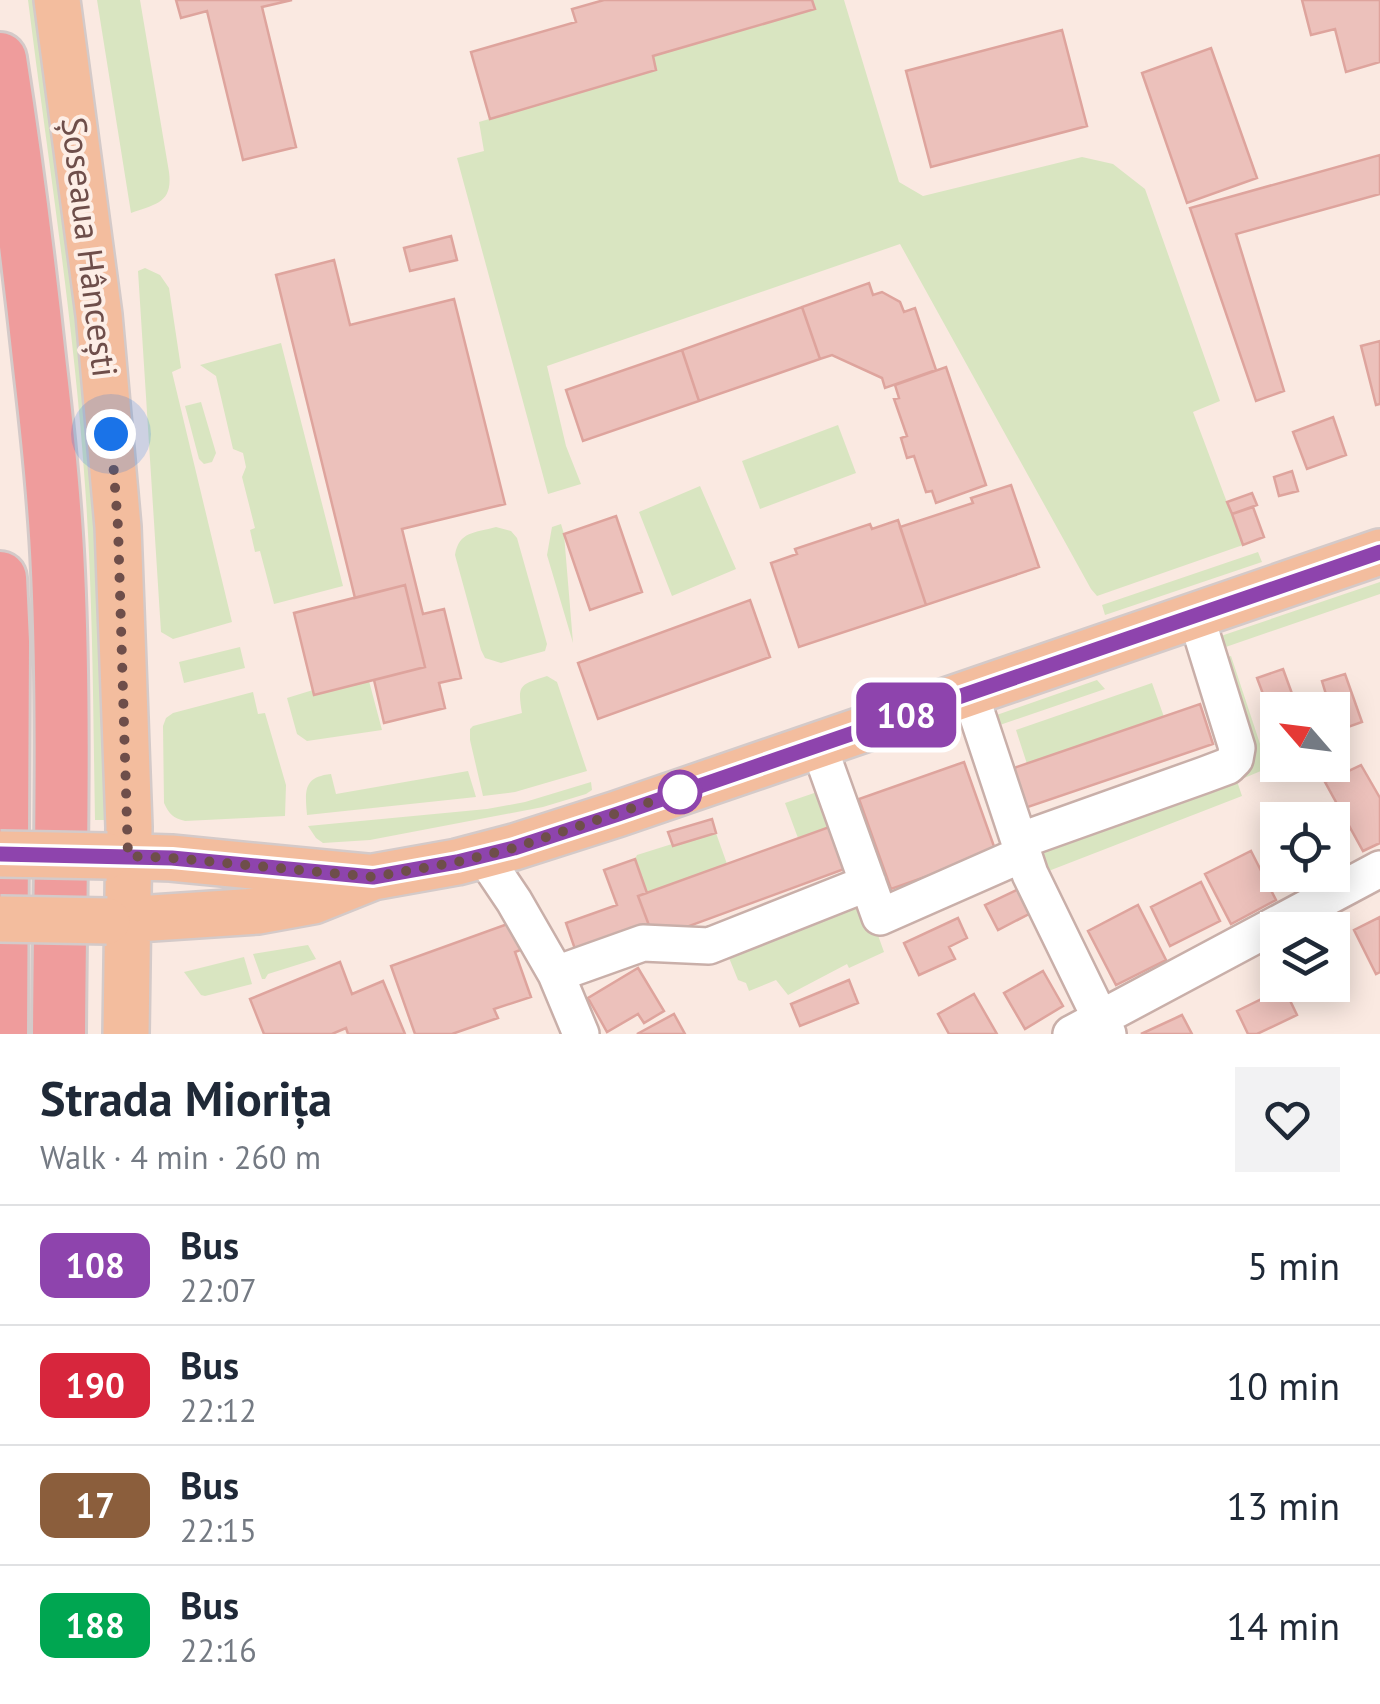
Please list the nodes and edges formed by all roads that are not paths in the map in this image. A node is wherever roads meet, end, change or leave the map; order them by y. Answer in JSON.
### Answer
{"nodes":[{"id":1,"x":57,"y":0,"type":"edge"},
{"id":2,"x":0,"y":58,"type":"edge"},
{"id":3,"x":1380,"y":552,"type":"edge"},
{"id":4,"x":0,"y":578,"type":"edge"},
{"id":5,"x":1196,"y":616,"type":"junction"},
{"id":6,"x":970,"y":693,"type":"junction"},
{"id":7,"x":818,"y":744,"type":"junction"},
{"id":8,"x":1021,"y":848,"type":"junction"},
{"id":9,"x":0,"y":854,"type":"edge"},
{"id":10,"x":118,"y":856,"type":"junction"},
{"id":11,"x":483,"y":856,"type":"junction"},
{"id":12,"x":1380,"y":869,"type":"edge"},
{"id":13,"x":373,"y":877,"type":"junction"},
{"id":14,"x":868,"y":884,"type":"junction"},
{"id":15,"x":0,"y":920,"type":"edge"},
{"id":16,"x":117,"y":920,"type":"junction"},
{"id":17,"x":556,"y":974,"type":"junction"},
{"id":18,"x":1093,"y":1029,"type":"edge"},
{"id":19,"x":1,"y":1034,"type":"edge"},
{"id":20,"x":59,"y":1034,"type":"edge"},
{"id":21,"x":126,"y":1034,"type":"edge"},
{"id":22,"x":581,"y":1034,"type":"edge"}],
"edges":[{"from":1,"to":10,"type":"main road","name":"Șoseaua Hâncești"},
{"from":2,"to":20,"type":"highway","name":"Șoseaua Hâncești"},
{"from":3,"to":5,"type":"main road"},
{"from":4,"to":19,"type":"highway"},
{"from":5,"to":6,"type":"main road"},
{"from":5,"to":8,"type":"street"},
{"from":6,"to":7,"type":"main road"},
{"from":6,"to":8,"type":"street"},
{"from":7,"to":11,"type":"main road"},
{"from":7,"to":14,"type":"street"},
{"from":8,"to":14,"type":"street"},
{"from":8,"to":18,"type":"street"},
{"from":9,"to":10,"type":"main road","bridge":true},
{"from":10,"to":13,"type":"main road"},
{"from":10,"to":16,"type":"main road","name":"Șoseaua Hâncești"},
{"from":11,"to":13,"type":"main road"},
{"from":11,"to":17,"type":"street"},
{"from":12,"to":18,"type":"street"},
{"from":13,"to":16,"type":"main road"},
{"from":14,"to":17,"type":"street"},
{"from":15,"to":16,"type":"main road","bridge":true},
{"from":16,"to":21,"type":"main road","name":"Șoseaua Hâncești"},
{"from":17,"to":22,"type":"street"}]}
